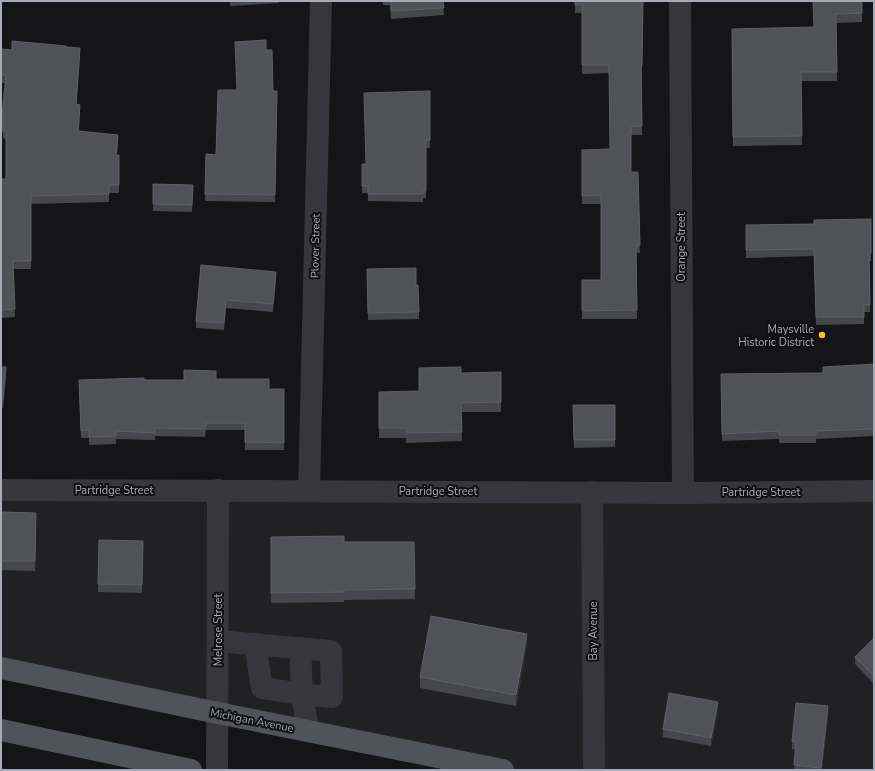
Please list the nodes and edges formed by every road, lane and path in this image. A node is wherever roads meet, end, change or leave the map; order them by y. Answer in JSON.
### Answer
{"nodes":[{"id":1,"x":321,"y":1,"type":"edge"},
{"id":2,"x":680,"y":1,"type":"edge"},
{"id":3,"x":1,"y":490,"type":"edge"},
{"id":4,"x":218,"y":490,"type":"junction"},
{"id":5,"x":309,"y":491,"type":"junction"},
{"id":6,"x":874,"y":491,"type":"edge"},
{"id":7,"x":592,"y":492,"type":"junction"},
{"id":8,"x":683,"y":493,"type":"junction"},
{"id":9,"x":218,"y":641,"type":"junction"},
{"id":10,"x":255,"y":644,"type":"junction"},
{"id":11,"x":300,"y":648,"type":"junction"},
{"id":12,"x":1,"y":668,"type":"edge"},
{"id":13,"x":302,"y":694,"type":"junction"},
{"id":14,"x":218,"y":713,"type":"junction"},
{"id":15,"x":1,"y":730,"type":"edge"},
{"id":16,"x":308,"y":730,"type":"junction"},
{"id":17,"x":191,"y":770,"type":"edge"},
{"id":18,"x":217,"y":770,"type":"edge"},
{"id":19,"x":503,"y":770,"type":"edge"},
{"id":20,"x":594,"y":770,"type":"edge"}],
"edges":[{"from":1,"to":5,"type":"street","name":"Plover Street"},
{"from":2,"to":8,"type":"street","name":"Orange Street"},
{"from":3,"to":4,"type":"street","name":"Partridge Street"},
{"from":4,"to":5,"type":"street","name":"Partridge Street"},
{"from":4,"to":9,"type":"street","name":"Melrose Street"},
{"from":5,"to":7,"type":"street","name":"Partridge Street"},
{"from":6,"to":8,"type":"street","name":"Partridge Street"},
{"from":7,"to":8,"type":"street","name":"Partridge Street"},
{"from":7,"to":20,"type":"street","name":"Bay Avenue"},
{"from":9,"to":10,"type":"street"},
{"from":9,"to":14,"type":"street","name":"Melrose Street"},
{"from":10,"to":11,"type":"street"},
{"from":10,"to":13,"type":"street"},
{"from":11,"to":13,"type":"street"},
{"from":11,"to":13,"type":"street"},
{"from":12,"to":14,"type":"main road","name":"Michigan Avenue"},
{"from":13,"to":16,"type":"street"},
{"from":14,"to":16,"type":"main road","name":"Michigan Avenue"},
{"from":14,"to":18,"type":"street","name":"Melrose Street"},
{"from":15,"to":17,"type":"main road"},
{"from":16,"to":19,"type":"main road","name":"Michigan Avenue"}]}
